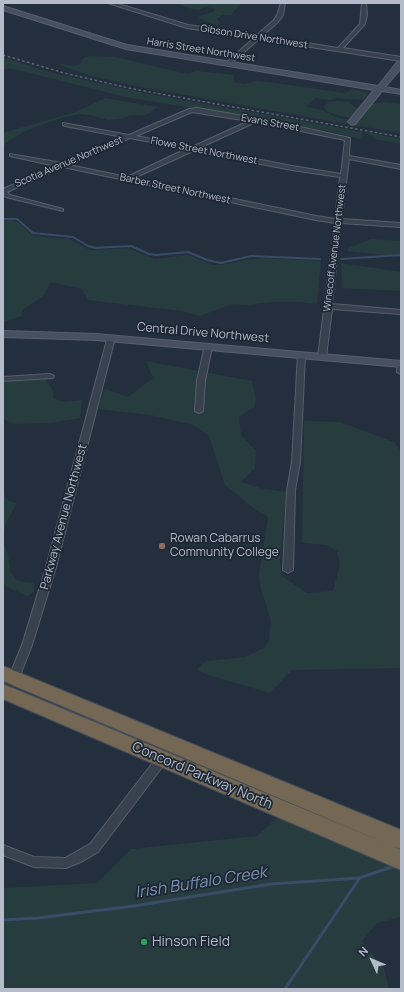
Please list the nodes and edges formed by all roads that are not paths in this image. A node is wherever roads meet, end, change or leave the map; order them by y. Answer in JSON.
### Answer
{"nodes":[{"id":1,"x":110,"y":3,"type":"edge"},
{"id":2,"x":283,"y":3,"type":"edge"},
{"id":3,"x":364,"y":3,"type":"edge"},
{"id":4,"x":3,"y":8,"type":"edge"},
{"id":5,"x":258,"y":38,"type":"junction"},
{"id":6,"x":339,"y":50,"type":"junction"},
{"id":7,"x":401,"y":60,"type":"edge"},
{"id":8,"x":401,"y":63,"type":"edge"},
{"id":9,"x":228,"y":64,"type":"junction"},
{"id":10,"x":380,"y":89,"type":"junction"},
{"id":11,"x":401,"y":92,"type":"edge"},
{"id":12,"x":191,"y":110,"type":"joint"},
{"id":13,"x":255,"y":120,"type":"junction"},
{"id":14,"x":352,"y":122,"type":"dead end"},
{"id":15,"x":65,"y":124,"type":"dead end"},
{"id":16,"x":129,"y":137,"type":"junction"},
{"id":17,"x":348,"y":139,"type":"joint"},
{"id":18,"x":193,"y":149,"type":"junction"},
{"id":19,"x":12,"y":155,"type":"dead end"},
{"id":20,"x":346,"y":157,"type":"junction"},
{"id":21,"x":61,"y":166,"type":"junction"},
{"id":22,"x":401,"y":167,"type":"edge"},
{"id":23,"x":344,"y":176,"type":"junction"},
{"id":24,"x":128,"y":179,"type":"junction"},
{"id":25,"x":61,"y":210,"type":"dead end"},
{"id":26,"x":338,"y":221,"type":"junction"},
{"id":27,"x":401,"y":225,"type":"edge"},
{"id":28,"x":328,"y":306,"type":"junction"},
{"id":29,"x":401,"y":312,"type":"edge"},
{"id":30,"x":3,"y":334,"type":"edge"},
{"id":31,"x":111,"y":338,"type":"junction"},
{"id":32,"x":208,"y":347,"type":"junction"},
{"id":33,"x":301,"y":355,"type":"junction"},
{"id":34,"x":322,"y":357,"type":"junction"},
{"id":35,"x":401,"y":364,"type":"edge"},
{"id":36,"x":401,"y":372,"type":"edge"},
{"id":37,"x":50,"y":376,"type":"dead end"},
{"id":38,"x":3,"y":380,"type":"edge"},
{"id":39,"x":199,"y":411,"type":"dead end"},
{"id":40,"x":288,"y":570,"type":"dead end"},
{"id":41,"x":6,"y":683,"type":"edge"},
{"id":42,"x":162,"y":759,"type":"junction"},
{"id":43,"x":346,"y":827,"type":"junction"},
{"id":44,"x":391,"y":836,"type":"edge"},
{"id":45,"x":3,"y":850,"type":"edge"},
{"id":46,"x":401,"y":860,"type":"edge"}],
"edges":[{"from":1,"to":5,"type":"street","name":"Gibson Drive Northwest"},
{"from":2,"to":5,"type":"street"},
{"from":3,"to":6,"type":"street"},
{"from":4,"to":9,"type":"street","name":"Harris Street Northwest"},
{"from":5,"to":6,"type":"street","name":"Gibson Drive Northwest"},
{"from":5,"to":9,"type":"street"},
{"from":6,"to":7,"type":"street","name":"Gibson Drive Northwest"},
{"from":8,"to":10,"type":"street"},
{"from":9,"to":10,"type":"street","name":"Harris Street Northwest"},
{"from":10,"to":11,"type":"street","name":"Harris Street Northwest"},
{"from":10,"to":14,"type":"street"},
{"from":12,"to":13,"type":"street","name":"Evans Street"},
{"from":12,"to":16,"type":"street","name":"Scotia Avenue Northwest"},
{"from":13,"to":17,"type":"street","name":"Evans Street"},
{"from":13,"to":18,"type":"street"},
{"from":15,"to":16,"type":"street","name":"Flowe Street Northwest"},
{"from":16,"to":18,"type":"street","name":"Flowe Street Northwest"},
{"from":16,"to":21,"type":"street","name":"Scotia Avenue Northwest"},
{"from":17,"to":20,"type":"street","name":"Winecoff Avenue Northwest"},
{"from":18,"to":23,"type":"street","name":"Flowe Street Northwest"},
{"from":18,"to":24,"type":"street"},
{"from":19,"to":21,"type":"street","name":"Barber Street Northwest"},
{"from":20,"to":22,"type":"street"},
{"from":20,"to":23,"type":"street","name":"Winecoff Avenue Northwest"},
{"from":21,"to":24,"type":"street","name":"Barber Street Northwest"},
{"from":21,"to":25,"type":"street","name":"Scotia Avenue Northwest"},
{"from":23,"to":26,"type":"street","name":"Winecoff Avenue Northwest"},
{"from":24,"to":26,"type":"street","name":"Barber Street Northwest"},
{"from":26,"to":27,"type":"street","name":"Barber Street Northwest"},
{"from":26,"to":28,"type":"street","name":"Winecoff Avenue Northwest"},
{"from":28,"to":29,"type":"street"},
{"from":28,"to":34,"type":"street","name":"Winecoff Avenue Northwest"},
{"from":30,"to":31,"type":"street","name":"Central Drive Northwest"},
{"from":31,"to":32,"type":"street","name":"Central Drive Northwest"},
{"from":31,"to":41,"type":"street","name":"Parkway Avenue Northwest"},
{"from":32,"to":33,"type":"street","name":"Central Drive Northwest"},
{"from":32,"to":39,"type":"street"},
{"from":33,"to":34,"type":"street","name":"Central Drive Northwest"},
{"from":33,"to":40,"type":"street"},
{"from":34,"to":35,"type":"street","name":"Central Drive Northwest"},
{"from":35,"to":36,"type":"street"},
{"from":37,"to":38,"type":"street"},
{"from":41,"to":42,"type":"highway","name":"Concord Parkway North"},
{"from":41,"to":43,"type":"highway","name":"Concord Parkway North"},
{"from":42,"to":43,"type":"highway","name":"Concord Parkway North"},
{"from":42,"to":45,"type":"street"},
{"from":43,"to":44,"type":"highway","name":"Concord Parkway North"},
{"from":43,"to":46,"type":"highway","name":"Concord Parkway North"}]}
